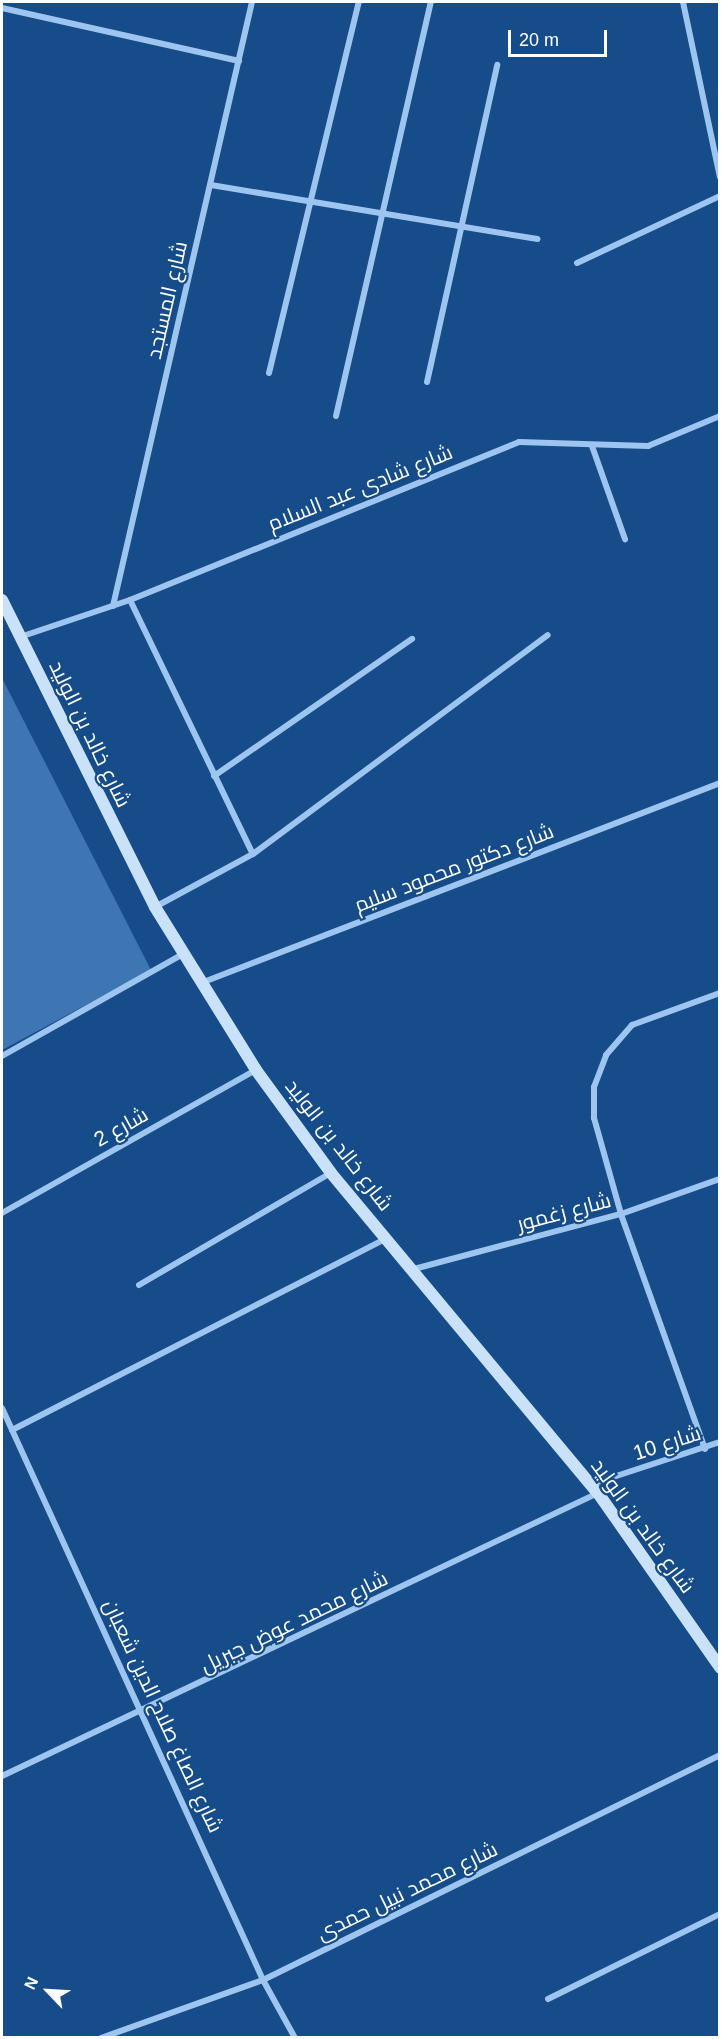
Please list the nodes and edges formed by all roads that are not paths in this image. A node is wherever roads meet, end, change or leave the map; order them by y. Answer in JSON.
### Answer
{"nodes":[{"id":1,"x":252,"y":2,"type":"edge"},
{"id":2,"x":359,"y":2,"type":"edge"},
{"id":3,"x":431,"y":2,"type":"edge"},
{"id":4,"x":683,"y":2,"type":"edge"},
{"id":5,"x":2,"y":8,"type":"edge"},
{"id":6,"x":238,"y":61,"type":"junction"},
{"id":7,"x":496,"y":65,"type":"dead end"},
{"id":8,"x":720,"y":177,"type":"edge"},
{"id":9,"x":211,"y":185,"type":"junction"},
{"id":10,"x":720,"y":196,"type":"edge"},
{"id":11,"x":312,"y":202,"type":"junction"},
{"id":12,"x":383,"y":214,"type":"junction"},
{"id":13,"x":462,"y":226,"type":"junction"},
{"id":14,"x":538,"y":239,"type":"dead end"},
{"id":15,"x":577,"y":263,"type":"dead end"},
{"id":16,"x":269,"y":373,"type":"dead end"},
{"id":17,"x":428,"y":382,"type":"dead end"},
{"id":18,"x":336,"y":416,"type":"dead end"},
{"id":19,"x":720,"y":417,"type":"edge"},
{"id":20,"x":592,"y":446,"type":"junction"},
{"id":21,"x":625,"y":539,"type":"dead end"},
{"id":22,"x":2,"y":600,"type":"edge"},
{"id":23,"x":130,"y":600,"type":"junction"},
{"id":24,"x":113,"y":606,"type":"junction"},
{"id":25,"x":548,"y":635,"type":"dead end"},
{"id":26,"x":20,"y":637,"type":"junction"},
{"id":27,"x":412,"y":639,"type":"dead end"},
{"id":28,"x":214,"y":776,"type":"junction"},
{"id":29,"x":720,"y":783,"type":"edge"},
{"id":30,"x":253,"y":854,"type":"junction"},
{"id":31,"x":155,"y":907,"type":"junction"},
{"id":32,"x":181,"y":955,"type":"junction"},
{"id":33,"x":200,"y":983,"type":"junction"},
{"id":34,"x":720,"y":993,"type":"edge"},
{"id":35,"x":2,"y":1056,"type":"edge"},
{"id":36,"x":256,"y":1070,"type":"junction"},
{"id":37,"x":331,"y":1173,"type":"junction"},
{"id":38,"x":720,"y":1179,"type":"edge"},
{"id":39,"x":2,"y":1213,"type":"edge"},
{"id":40,"x":621,"y":1214,"type":"junction"},
{"id":41,"x":389,"y":1238,"type":"junction"},
{"id":42,"x":414,"y":1269,"type":"junction"},
{"id":43,"x":139,"y":1285,"type":"dead end"},
{"id":44,"x":2,"y":1408,"type":"edge"},
{"id":45,"x":12,"y":1430,"type":"junction"},
{"id":46,"x":720,"y":1442,"type":"edge"},
{"id":47,"x":705,"y":1449,"type":"junction"},
{"id":48,"x":595,"y":1489,"type":"junction"},
{"id":49,"x":720,"y":1667,"type":"edge"},
{"id":50,"x":145,"y":1712,"type":"junction"},
{"id":51,"x":720,"y":1755,"type":"edge"},
{"id":52,"x":2,"y":1776,"type":"edge"},
{"id":53,"x":720,"y":1914,"type":"edge"},
{"id":54,"x":264,"y":1980,"type":"junction"},
{"id":55,"x":548,"y":1999,"type":"dead end"},
{"id":56,"x":101,"y":2037,"type":"edge"},
{"id":57,"x":295,"y":2037,"type":"edge"}],
"edges":[{"from":1,"to":6,"type":"street","name":"شارع المستجد"},
{"from":2,"to":11,"type":"street"},
{"from":3,"to":12,"type":"street"},
{"from":4,"to":8,"type":"street"},
{"from":5,"to":6,"type":"street"},
{"from":6,"to":9,"type":"street","name":"شارع المستجد"},
{"from":7,"to":13,"type":"street"},
{"from":9,"to":11,"type":"street"},
{"from":9,"to":24,"type":"street","name":"شارع المستجد"},
{"from":10,"to":15,"type":"street"},
{"from":11,"to":12,"type":"street"},
{"from":11,"to":16,"type":"street"},
{"from":12,"to":13,"type":"street"},
{"from":12,"to":18,"type":"street"},
{"from":13,"to":14,"type":"street"},
{"from":13,"to":17,"type":"street"},
{"from":19,"to":20,"type":"street","name":"شارع شادى عبد السلام"},
{"from":20,"to":21,"type":"street"},
{"from":20,"to":23,"type":"street","name":"شارع شادى عبد السلام"},
{"from":22,"to":26,"type":"street","name":"شارع خالد بن الوليد"},
{"from":23,"to":24,"type":"street","name":"شارع شادى عبد السلام"},
{"from":23,"to":28,"type":"street"},
{"from":24,"to":26,"type":"street","name":"شارع شادى عبد السلام"},
{"from":25,"to":30,"type":"street"},
{"from":26,"to":31,"type":"street","name":"شارع خالد بن الوليد"},
{"from":27,"to":28,"type":"street"},
{"from":28,"to":30,"type":"street"},
{"from":29,"to":33,"type":"street","name":"شارع دكتور محمود سليم"},
{"from":30,"to":31,"type":"street"},
{"from":31,"to":32,"type":"street","name":"شارع خالد بن الوليد"},
{"from":32,"to":33,"type":"street","name":"شارع خالد بن الوليد"},
{"from":32,"to":35,"type":"street"},
{"from":33,"to":36,"type":"street","name":"شارع خالد بن الوليد"},
{"from":34,"to":40,"type":"street"},
{"from":36,"to":37,"type":"street","name":"شارع خالد بن الوليد"},
{"from":36,"to":39,"type":"street","name":"شارع 2"},
{"from":37,"to":41,"type":"street","name":"شارع خالد بن الوليد"},
{"from":37,"to":43,"type":"street"},
{"from":38,"to":40,"type":"street","name":"شارع زغمور"},
{"from":40,"to":42,"type":"street","name":"شارع زغمور"},
{"from":40,"to":47,"type":"street"},
{"from":41,"to":42,"type":"street","name":"شارع خالد بن الوليد"},
{"from":41,"to":45,"type":"street"},
{"from":42,"to":48,"type":"street","name":"شارع خالد بن الوليد"},
{"from":44,"to":45,"type":"street","name":"شارع الصاغ صلاح الدين شعبان"},
{"from":45,"to":50,"type":"street","name":"شارع الصاغ صلاح الدين شعبان"},
{"from":46,"to":47,"type":"street","name":"شارع 10"},
{"from":47,"to":48,"type":"street","name":"شارع 10"},
{"from":48,"to":49,"type":"street","name":"شارع خالد بن الوليد"},
{"from":48,"to":50,"type":"street","name":"شارع محمد عوض جبريل"},
{"from":50,"to":52,"type":"street","name":"شارع محمد عوض جبريل"},
{"from":50,"to":54,"type":"street","name":"شارع الصاغ صلاح الدين شعبان"},
{"from":51,"to":54,"type":"street","name":"شارع محمد نبيل حمدى"},
{"from":53,"to":55,"type":"street"},
{"from":54,"to":56,"type":"street","name":"شارع محمد نبيل حمدى"},
{"from":54,"to":57,"type":"street","name":"شارع الصاغ صلاح الدين شعبان"}]}
